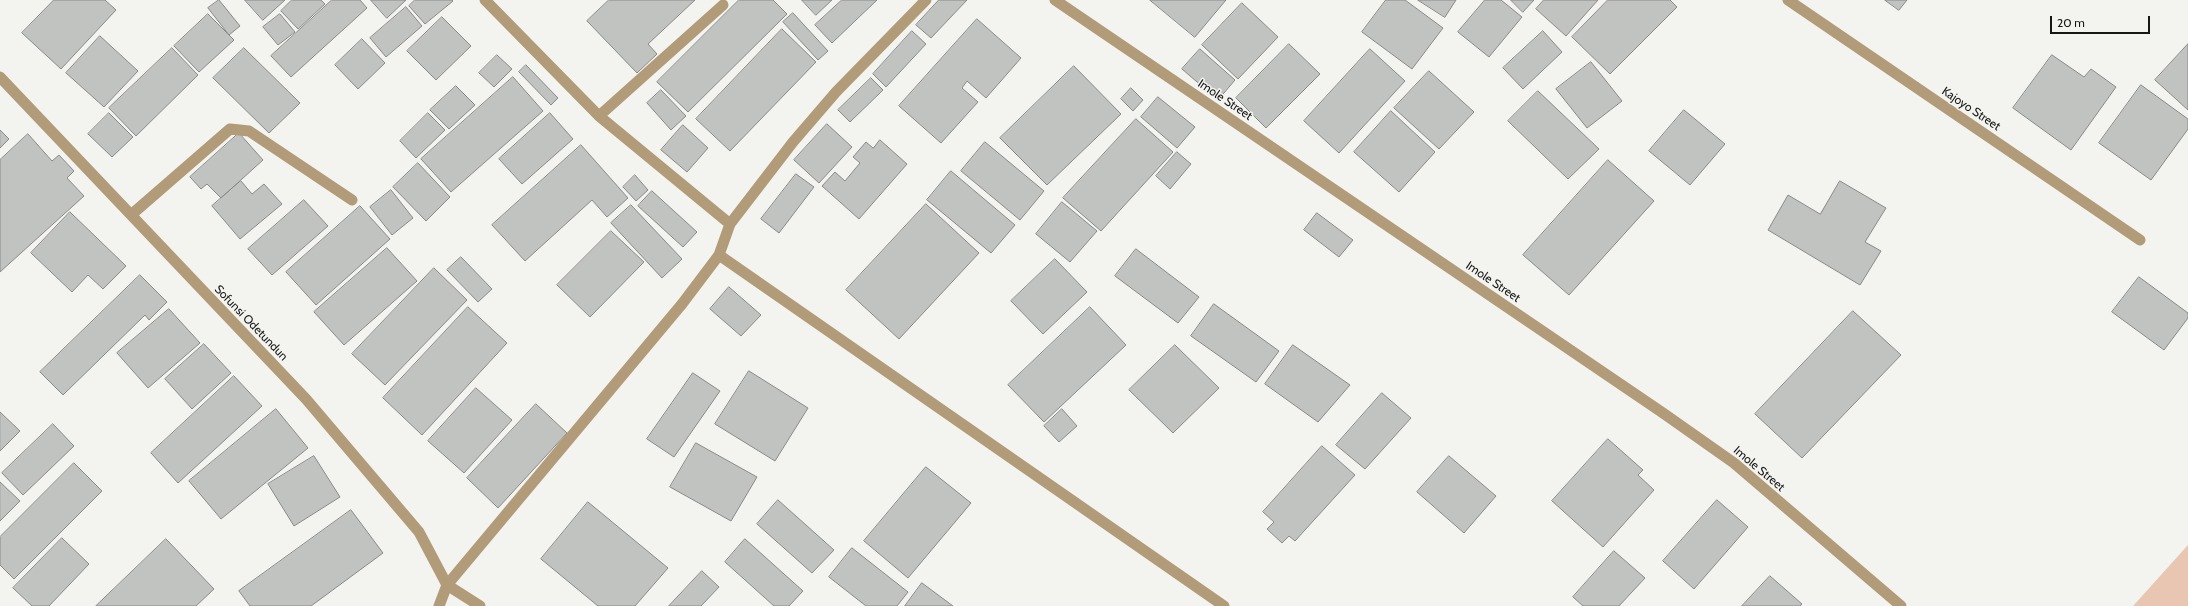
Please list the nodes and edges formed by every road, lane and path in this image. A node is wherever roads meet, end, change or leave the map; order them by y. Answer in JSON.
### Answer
{"nodes":[{"id":1,"x":485,"y":0,"type":"edge"},
{"id":2,"x":926,"y":0,"type":"edge"},
{"id":3,"x":1055,"y":0,"type":"edge"},
{"id":4,"x":1788,"y":0,"type":"edge"},
{"id":5,"x":723,"y":5,"type":"dead end"},
{"id":6,"x":0,"y":77,"type":"edge"},
{"id":7,"x":599,"y":116,"type":"junction"},
{"id":8,"x":352,"y":200,"type":"dead end"},
{"id":9,"x":131,"y":215,"type":"junction"},
{"id":10,"x":730,"y":224,"type":"junction"},
{"id":11,"x":2140,"y":240,"type":"dead end"},
{"id":12,"x":718,"y":255,"type":"junction"},
{"id":13,"x":447,"y":585,"type":"junction"},
{"id":14,"x":439,"y":606,"type":"edge"},
{"id":15,"x":480,"y":606,"type":"edge"},
{"id":16,"x":1224,"y":606,"type":"edge"},
{"id":17,"x":1901,"y":606,"type":"edge"}],
"edges":[{"from":1,"to":7,"type":"street"},
{"from":2,"to":10,"type":"street"},
{"from":3,"to":17,"type":"street","name":"Imole Street"},
{"from":4,"to":11,"type":"street","name":"Kajoyo Street"},
{"from":5,"to":7,"type":"street"},
{"from":6,"to":9,"type":"street","name":"Sofunsi Odetundun"},
{"from":7,"to":10,"type":"street"},
{"from":8,"to":9,"type":"street"},
{"from":9,"to":13,"type":"street","name":"Sofunsi Odetundun"},
{"from":10,"to":12,"type":"street"},
{"from":12,"to":13,"type":"street"},
{"from":12,"to":16,"type":"street"},
{"from":13,"to":14,"type":"street"},
{"from":13,"to":15,"type":"street"}]}
